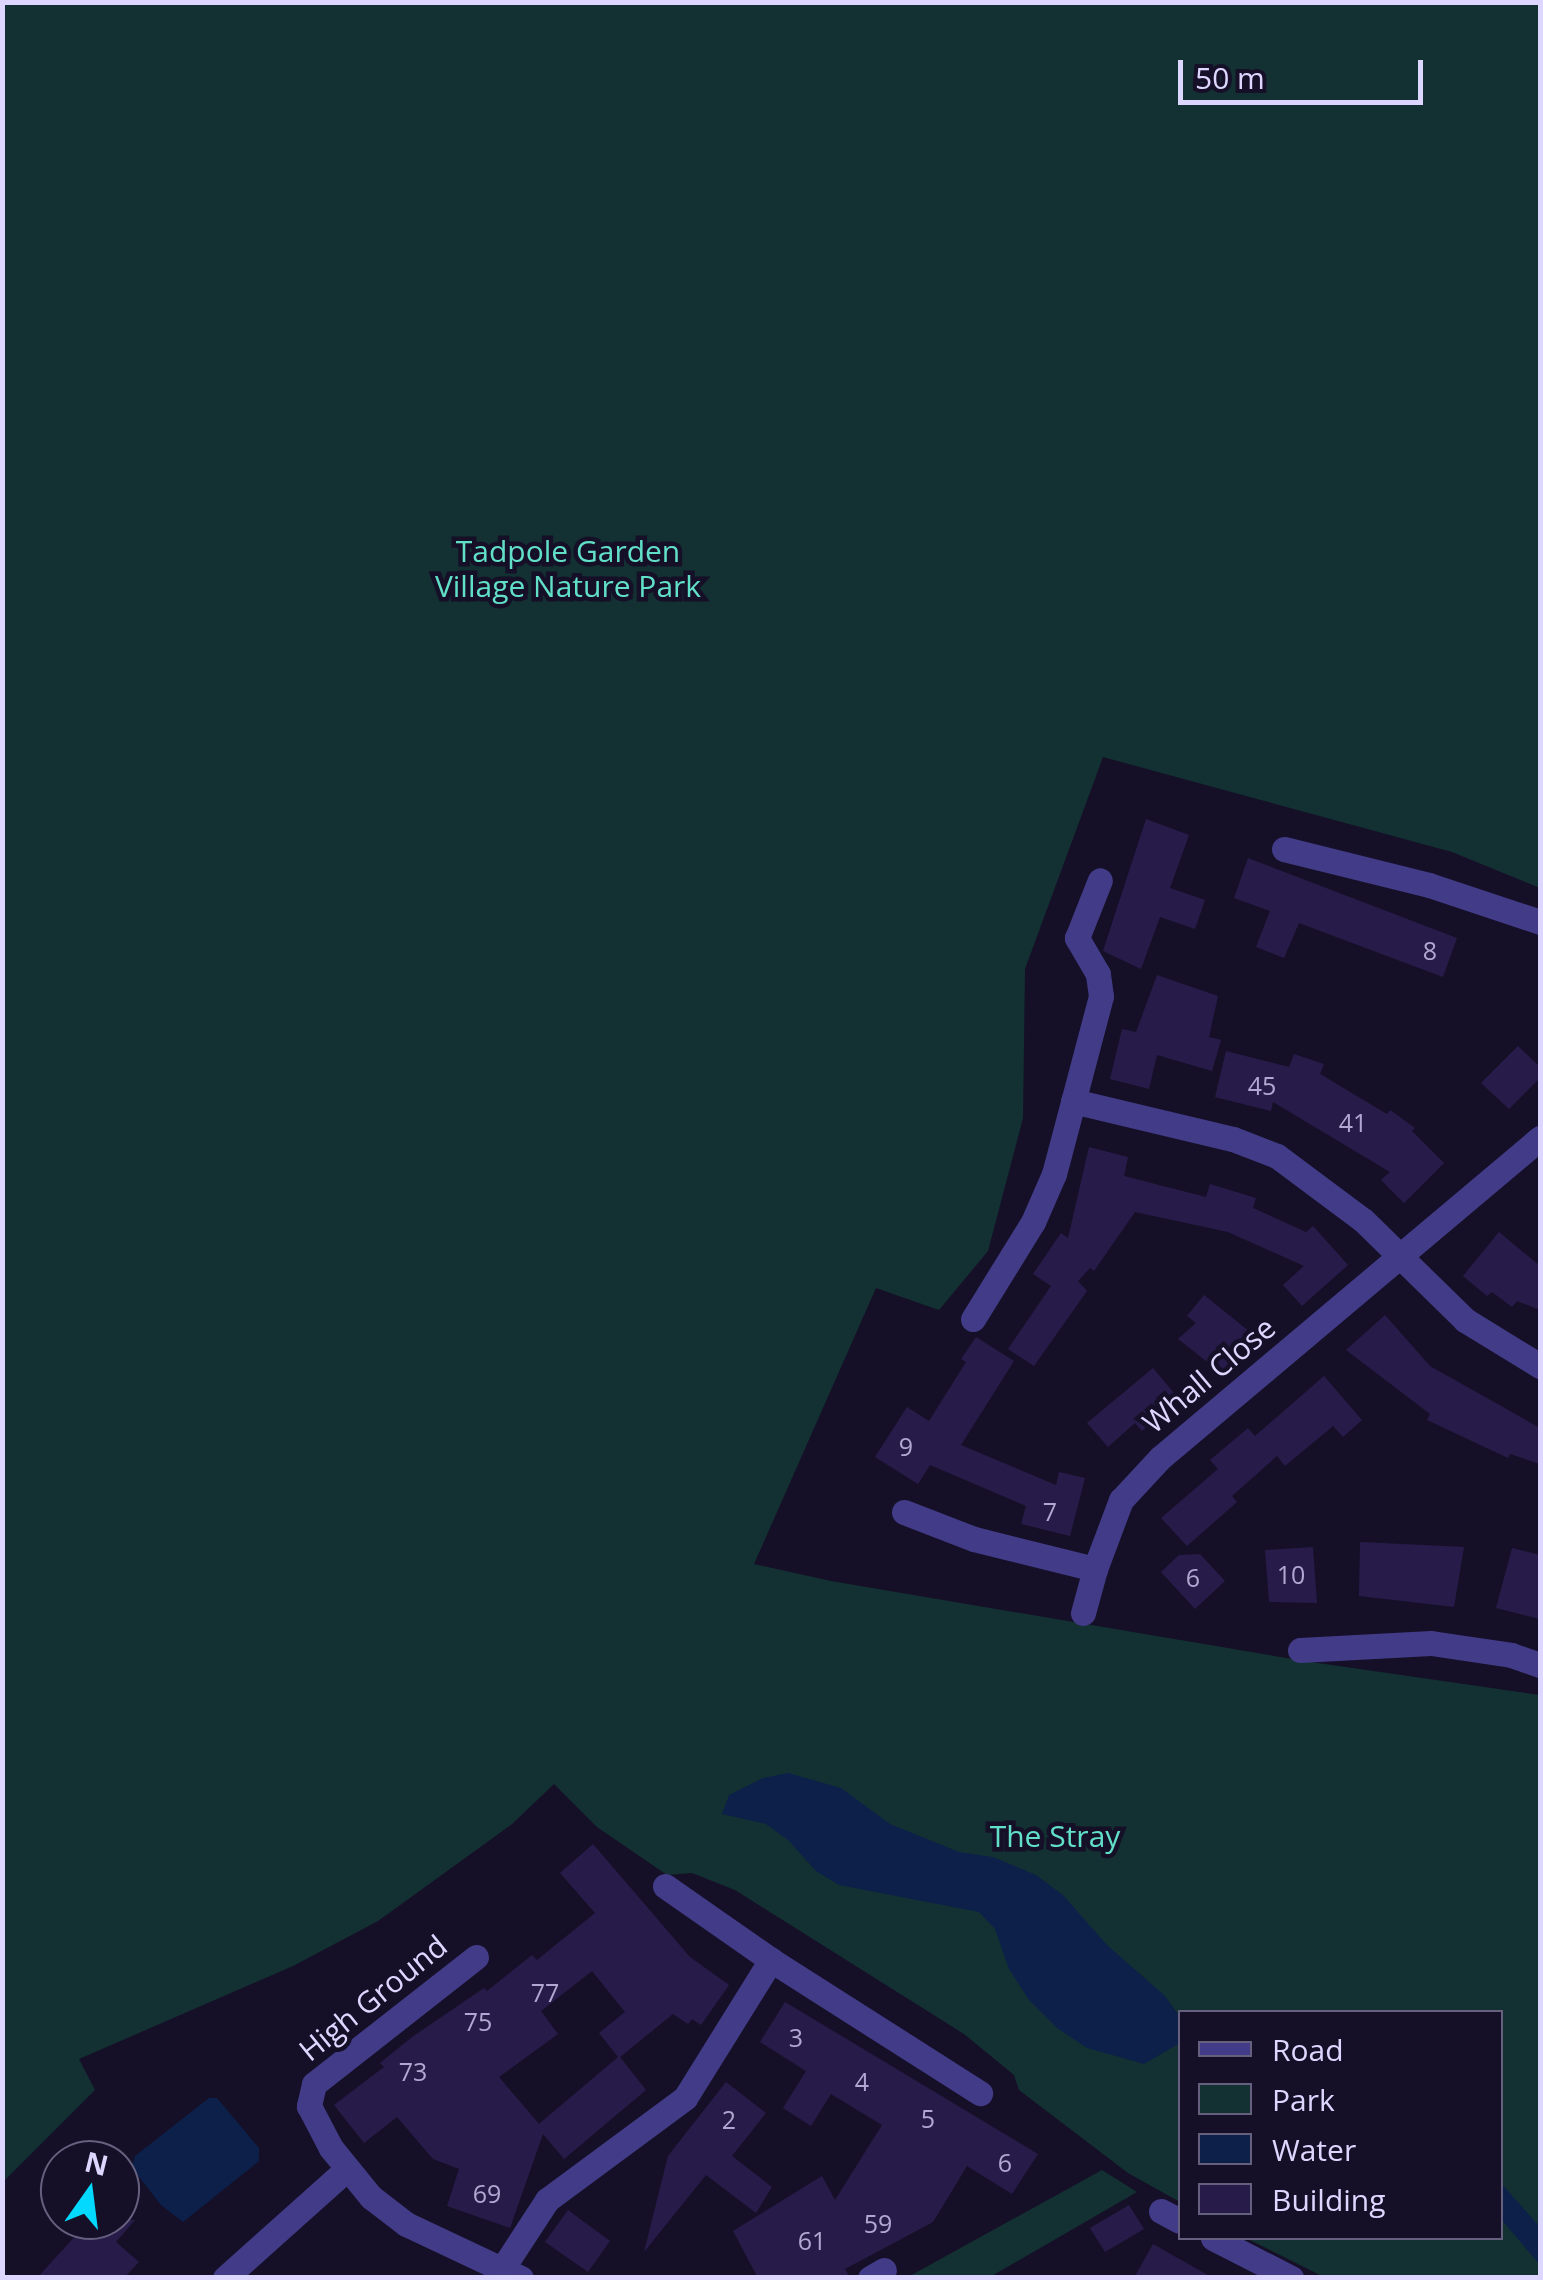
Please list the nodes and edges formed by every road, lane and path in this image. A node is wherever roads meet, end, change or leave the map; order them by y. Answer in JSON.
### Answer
{"nodes":[{"id":1,"x":1284,"y":850,"type":"dead end"},
{"id":2,"x":1100,"y":880,"type":"dead end"},
{"id":3,"x":1540,"y":922,"type":"edge"},
{"id":4,"x":1073,"y":1101,"type":"junction"},
{"id":5,"x":1540,"y":1138,"type":"edge"},
{"id":6,"x":1399,"y":1257,"type":"junction"},
{"id":7,"x":973,"y":1319,"type":"dead end"},
{"id":8,"x":1540,"y":1366,"type":"edge"},
{"id":9,"x":904,"y":1512,"type":"dead end"},
{"id":10,"x":1095,"y":1569,"type":"junction"},
{"id":11,"x":1083,"y":1613,"type":"dead end"},
{"id":12,"x":1300,"y":1650,"type":"dead end"},
{"id":13,"x":1540,"y":1665,"type":"edge"},
{"id":14,"x":666,"y":1886,"type":"dead end"},
{"id":15,"x":476,"y":1957,"type":"dead end"},
{"id":16,"x":771,"y":1960,"type":"junction"},
{"id":17,"x":980,"y":2093,"type":"dead end"},
{"id":18,"x":346,"y":2170,"type":"junction"},
{"id":19,"x":1217,"y":2240,"type":"edge"},
{"id":20,"x":512,"y":2272,"type":"edge"},
{"id":21,"x":226,"y":2278,"type":"edge"},
{"id":22,"x":1291,"y":2278,"type":"edge"}],
"edges":[{"from":1,"to":3,"type":"street"},
{"from":2,"to":4,"type":"street"},
{"from":4,"to":6,"type":"street"},
{"from":4,"to":7,"type":"street"},
{"from":5,"to":6,"type":"street","name":"Whall Close"},
{"from":6,"to":8,"type":"street"},
{"from":6,"to":10,"type":"street","name":"Whall Close"},
{"from":9,"to":10,"type":"street"},
{"from":10,"to":11,"type":"street","name":"Whall Close"},
{"from":12,"to":13,"type":"street"},
{"from":14,"to":16,"type":"street"},
{"from":15,"to":18,"type":"street","name":"High Ground"},
{"from":16,"to":17,"type":"street"},
{"from":16,"to":20,"type":"street"},
{"from":18,"to":20,"type":"street","name":"High Ground"},
{"from":18,"to":21,"type":"street"},
{"from":19,"to":22,"type":"street"}]}
